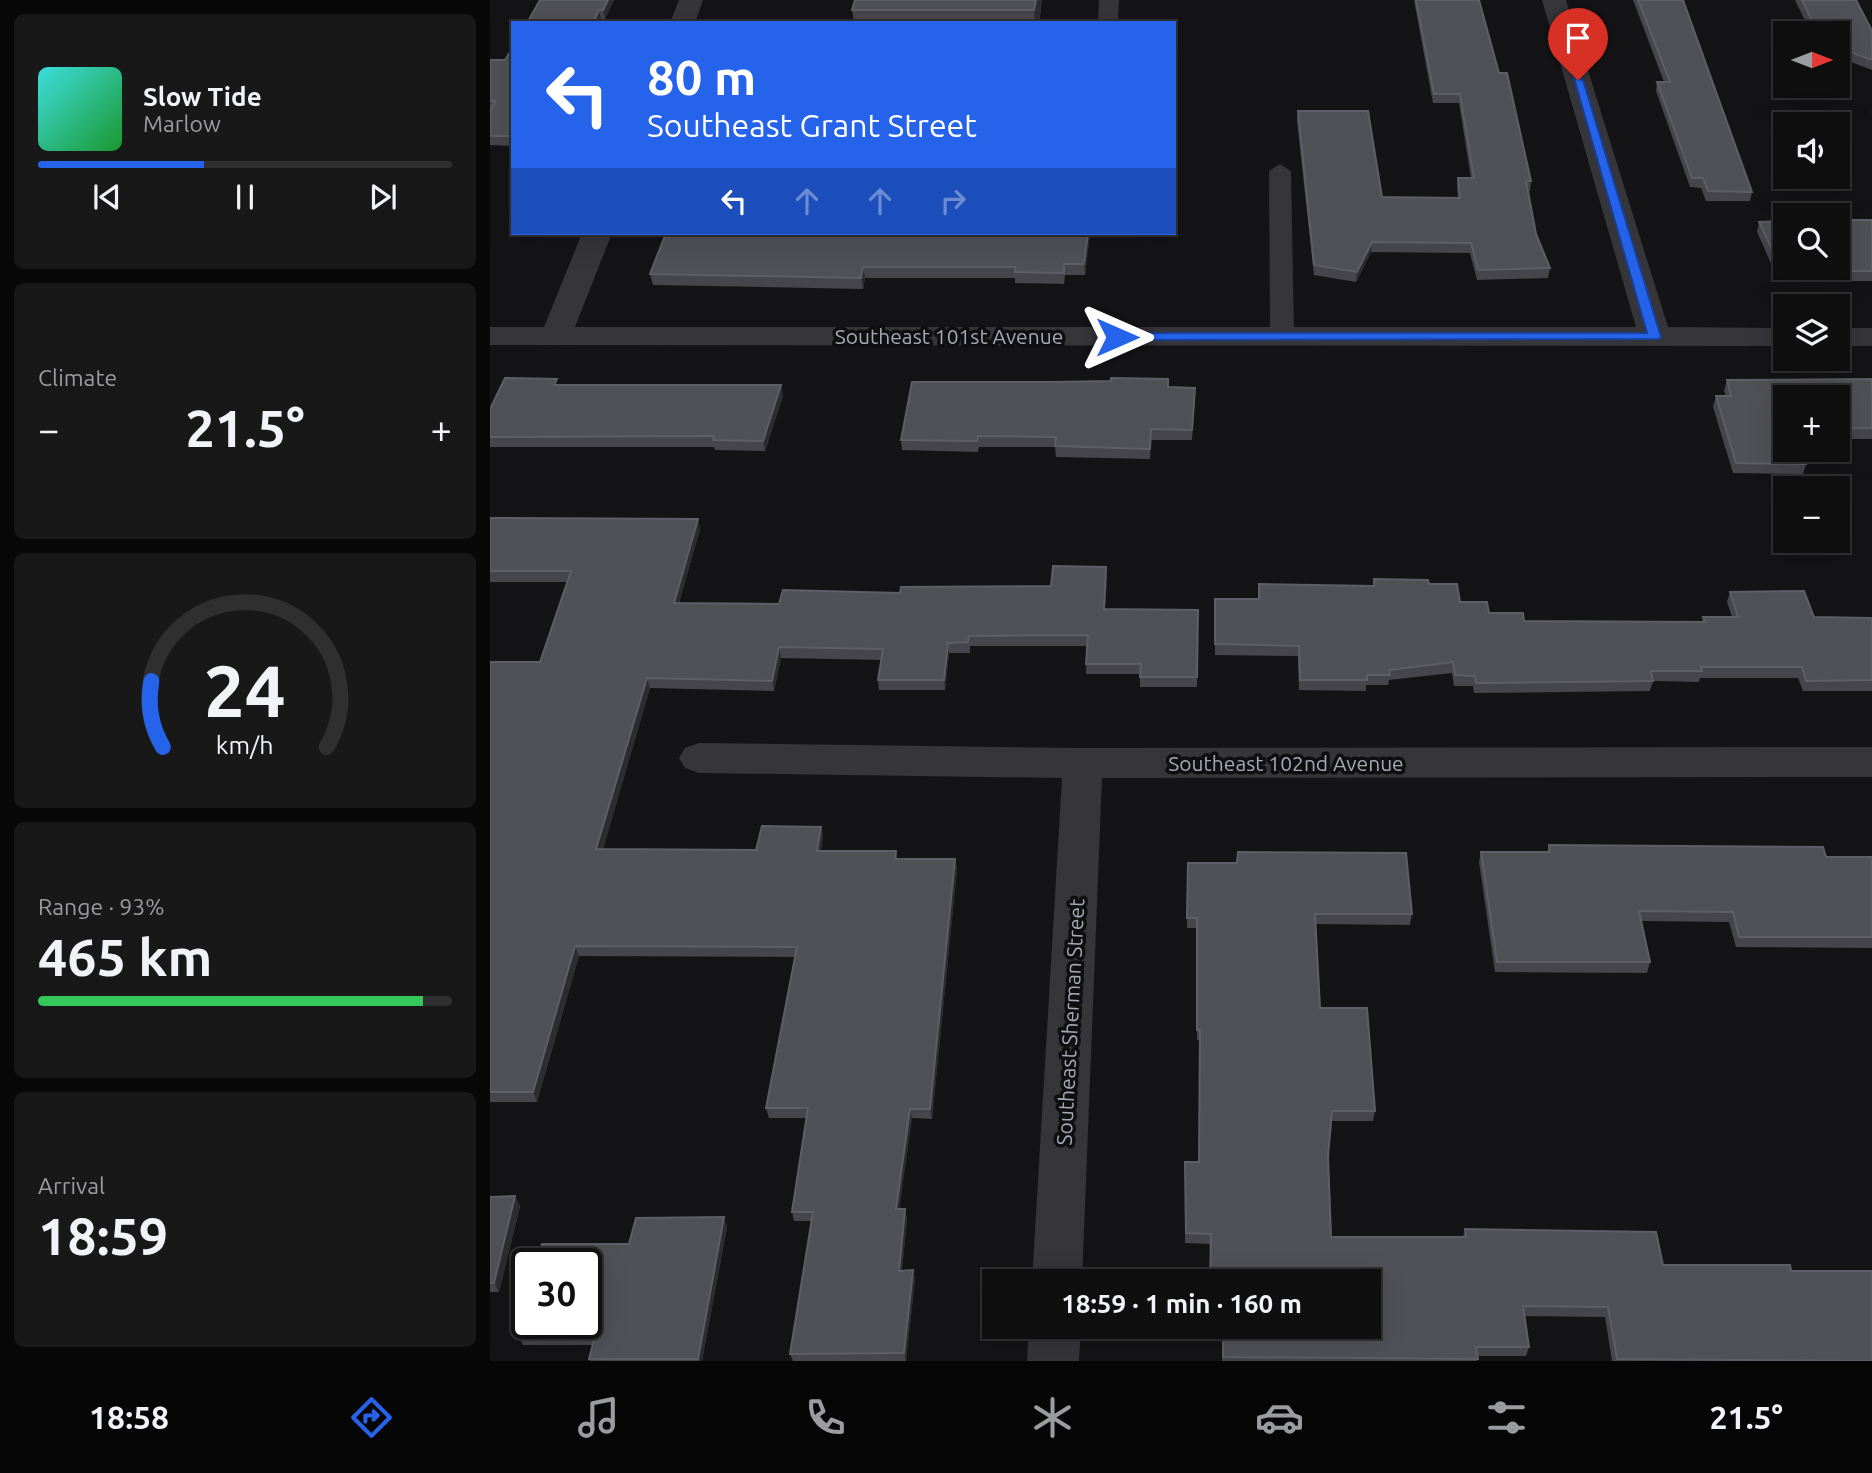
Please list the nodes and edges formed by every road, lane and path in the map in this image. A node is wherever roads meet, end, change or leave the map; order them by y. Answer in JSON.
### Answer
{"nodes":[{"id":1,"x":691,"y":0,"type":"edge"},
{"id":2,"x":1109,"y":0,"type":"edge"},
{"id":3,"x":1553,"y":0,"type":"edge"},
{"id":4,"x":683,"y":21,"type":"edge"},
{"id":5,"x":1108,"y":21,"type":"edge"},
{"id":6,"x":1280,"y":171,"type":"dead end"},
{"id":7,"x":596,"y":235,"type":"edge"},
{"id":8,"x":490,"y":336,"type":"edge"},
{"id":9,"x":556,"y":336,"type":"junction"},
{"id":10,"x":1282,"y":337,"type":"junction"},
{"id":11,"x":1654,"y":337,"type":"junction"},
{"id":12,"x":1773,"y":337,"type":"edge"},
{"id":13,"x":1850,"y":337,"type":"edge"},
{"id":14,"x":1872,"y":337,"type":"edge"},
{"id":15,"x":699,"y":758,"type":"dead end"},
{"id":16,"x":1872,"y":762,"type":"edge"},
{"id":17,"x":1083,"y":763,"type":"junction"},
{"id":18,"x":1058,"y":1269,"type":"edge"},
{"id":19,"x":1054,"y":1339,"type":"edge"},
{"id":20,"x":1053,"y":1361,"type":"edge"}],
"edges":[{"from":1,"to":4,"type":"street"},
{"from":2,"to":5,"type":"lane"},
{"from":3,"to":11,"type":"street"},
{"from":6,"to":10,"type":"lane"},
{"from":7,"to":9,"type":"street"},
{"from":8,"to":9,"type":"street","name":"Southeast 101st Avenue"},
{"from":9,"to":10,"type":"street","name":"Southeast 101st Avenue"},
{"from":10,"to":11,"type":"street","name":"Southeast 101st Avenue"},
{"from":11,"to":12,"type":"street","name":"Southeast 101st Avenue"},
{"from":13,"to":14,"type":"street"},
{"from":15,"to":17,"type":"street","name":"Southeast 102nd Avenue"},
{"from":16,"to":17,"type":"street","name":"Southeast 102nd Avenue"},
{"from":17,"to":18,"type":"street","name":"Southeast Sherman Street"},
{"from":19,"to":20,"type":"street"}]}
